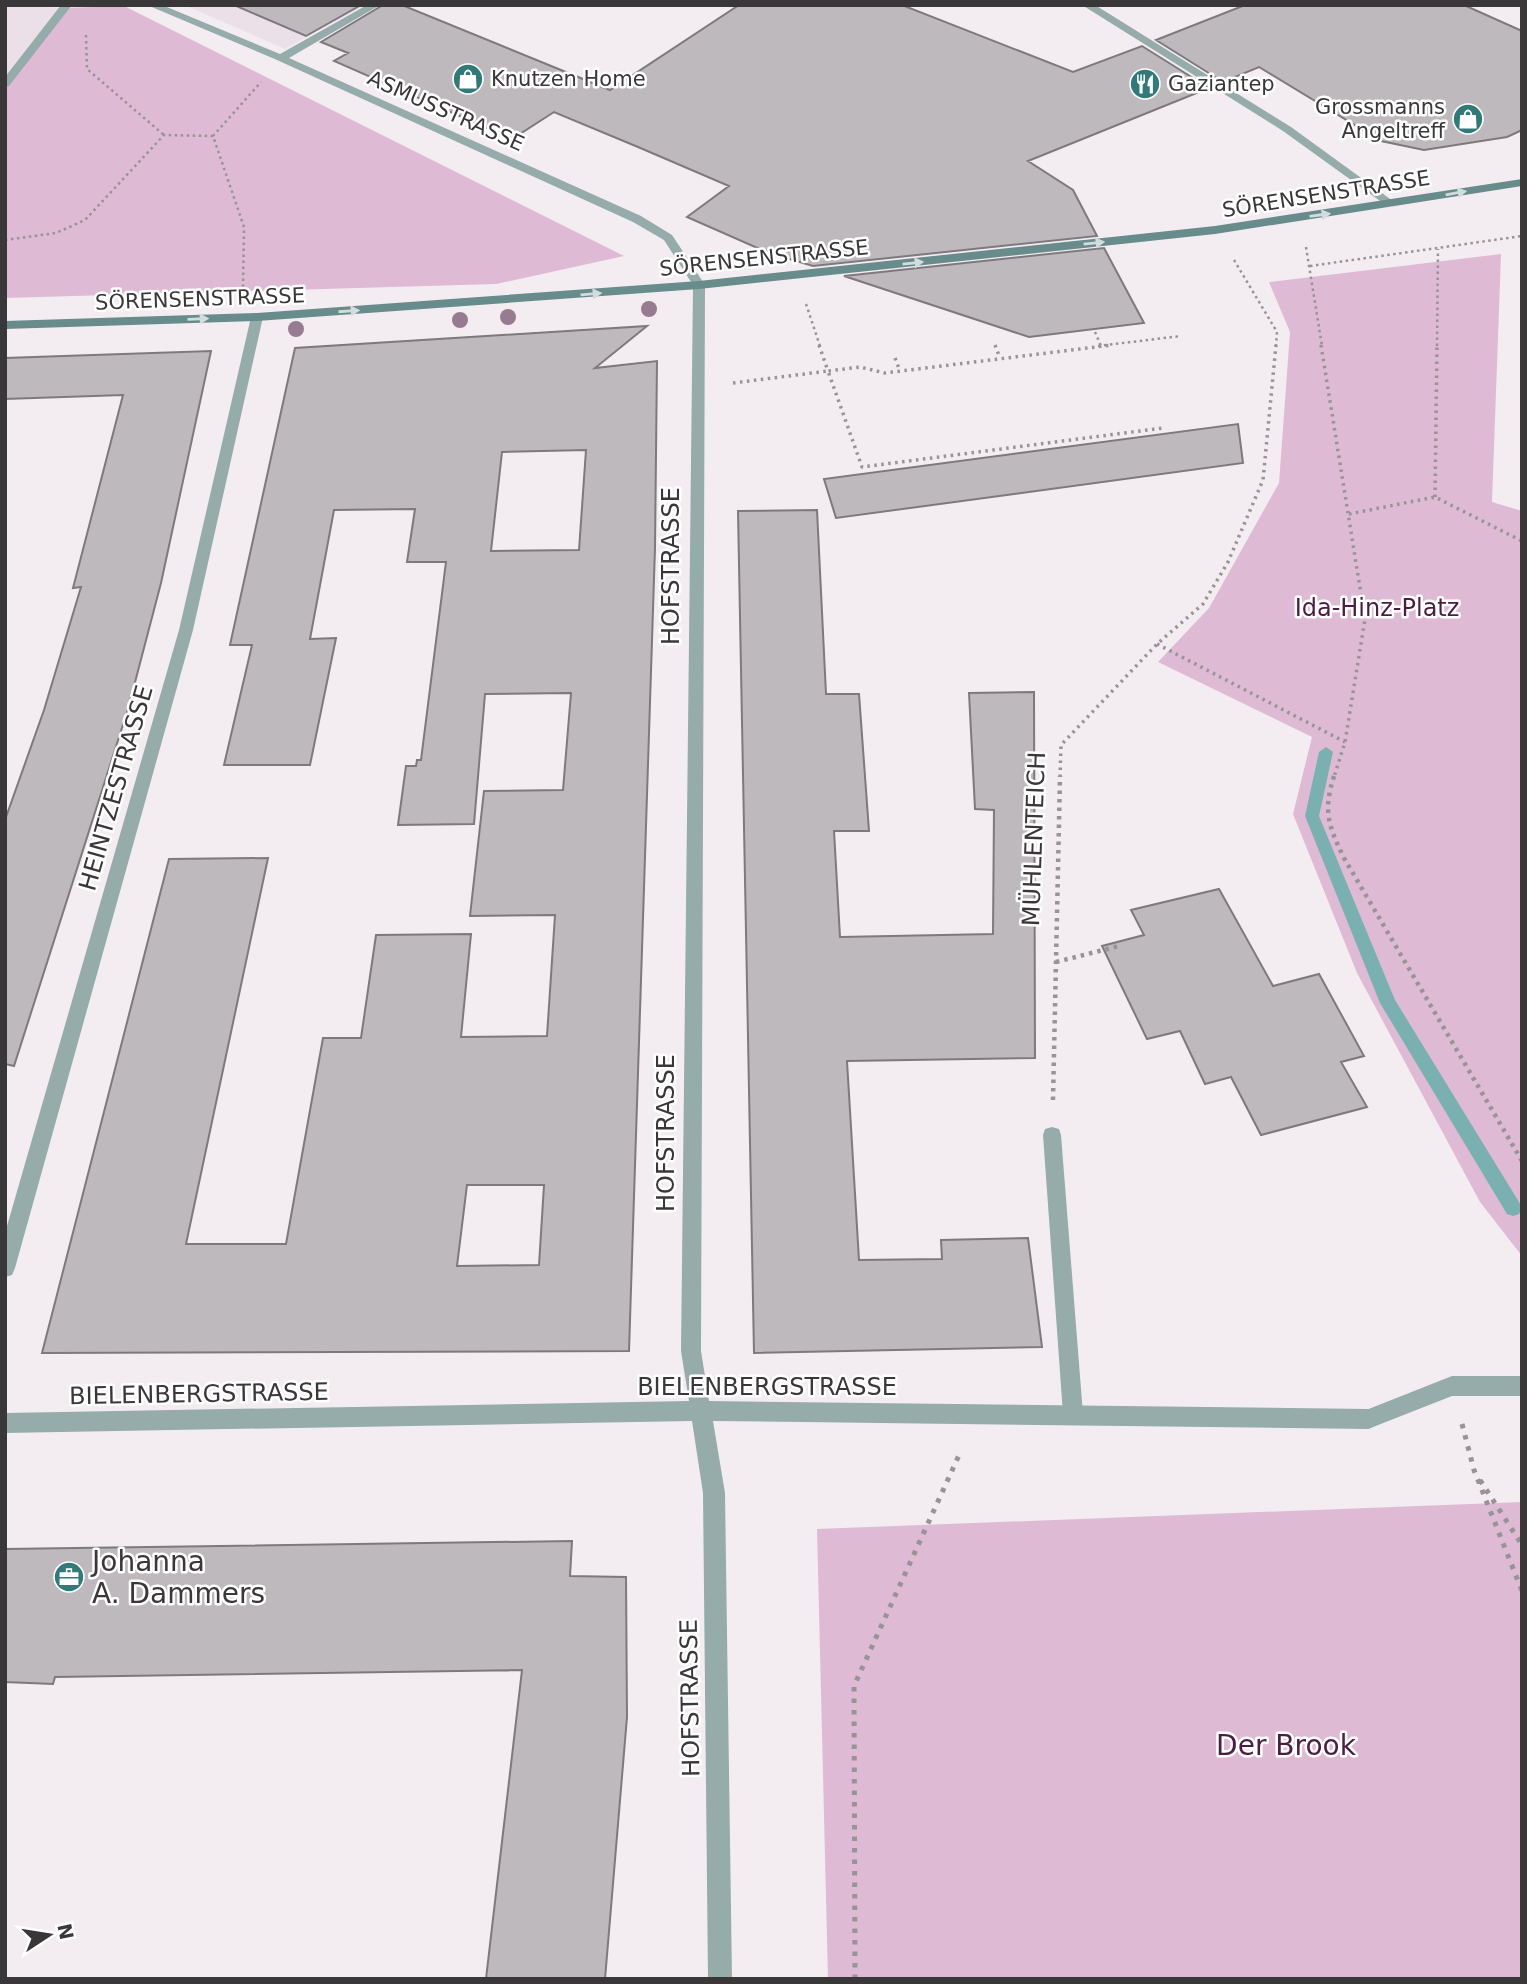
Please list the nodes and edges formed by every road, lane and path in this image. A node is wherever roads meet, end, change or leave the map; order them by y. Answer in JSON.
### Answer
{"nodes":[{"id":1,"x":67,"y":5,"type":"edge"},
{"id":2,"x":152,"y":5,"type":"edge"},
{"id":3,"x":375,"y":5,"type":"edge"},
{"id":4,"x":1087,"y":5,"type":"edge"},
{"id":5,"x":86,"y":31,"type":"dead end"},
{"id":6,"x":281,"y":58,"type":"junction"},
{"id":7,"x":5,"y":84,"type":"edge"},
{"id":8,"x":164,"y":135,"type":"junction"},
{"id":9,"x":213,"y":136,"type":"junction"},
{"id":10,"x":1522,"y":182,"type":"edge"},
{"id":11,"x":1391,"y":204,"type":"junction"},
{"id":12,"x":1290,"y":219,"type":"junction"},
{"id":13,"x":1215,"y":230,"type":"junction"},
{"id":14,"x":1522,"y":236,"type":"edge"},
{"id":15,"x":5,"y":240,"type":"edge"},
{"id":16,"x":1438,"y":249,"type":"junction"},
{"id":17,"x":1310,"y":266,"type":"junction"},
{"id":18,"x":797,"y":275,"type":"junction"},
{"id":19,"x":699,"y":285,"type":"junction"},
{"id":20,"x":257,"y":317,"type":"junction"},
{"id":21,"x":5,"y":326,"type":"edge"},
{"id":22,"x":1095,"y":332,"type":"dead end"},
{"id":23,"x":1181,"y":336,"type":"dead end"},
{"id":24,"x":995,"y":345,"type":"dead end"},
{"id":25,"x":1101,"y":346,"type":"junction"},
{"id":26,"x":895,"y":358,"type":"dead end"},
{"id":27,"x":1000,"y":358,"type":"junction"},
{"id":28,"x":828,"y":371,"type":"junction"},
{"id":29,"x":901,"y":371,"type":"junction"},
{"id":30,"x":698,"y":387,"type":"junction"},
{"id":31,"x":1163,"y":428,"type":"dead end"},
{"id":32,"x":1436,"y":497,"type":"junction"},
{"id":33,"x":1349,"y":514,"type":"junction"},
{"id":34,"x":1522,"y":541,"type":"edge"},
{"id":35,"x":1157,"y":644,"type":"junction"},
{"id":36,"x":1346,"y":742,"type":"junction"},
{"id":37,"x":1119,"y":946,"type":"dead end"},
{"id":38,"x":1056,"y":962,"type":"junction"},
{"id":39,"x":1052,"y":1135,"type":"joint"},
{"id":40,"x":1522,"y":1161,"type":"edge"},
{"id":41,"x":5,"y":1268,"type":"edge"},
{"id":42,"x":1452,"y":1386,"type":"junction"},
{"id":43,"x":1522,"y":1386,"type":"edge"},
{"id":44,"x":701,"y":1411,"type":"junction"},
{"id":45,"x":1073,"y":1414,"type":"junction"},
{"id":46,"x":976,"y":1416,"type":"junction"},
{"id":47,"x":5,"y":1423,"type":"edge"},
{"id":48,"x":1474,"y":1470,"type":"junction"},
{"id":49,"x":1522,"y":1545,"type":"edge"},
{"id":50,"x":1522,"y":1591,"type":"edge"},
{"id":51,"x":720,"y":1979,"type":"edge"},
{"id":52,"x":855,"y":1979,"type":"edge"}],
"edges":[{"from":1,"to":7,"type":"street"},
{"from":2,"to":6,"type":"street","name":"ASMUSSTRASSE"},
{"from":3,"to":6,"type":"street"},
{"from":4,"to":11,"type":"street"},
{"from":5,"to":8,"type":"path"},
{"from":6,"to":9,"type":"path"},
{"from":6,"to":19,"type":"street","name":"ASMUSSTRASSE"},
{"from":8,"to":9,"type":"path"},
{"from":8,"to":15,"type":"path"},
{"from":9,"to":20,"type":"path"},
{"from":11,"to":10,"type":"main road","name":"SÖRENSENSTRASSE","one_way":true},
{"from":12,"to":11,"type":"main road","name":"SÖRENSENSTRASSE","one_way":true},
{"from":12,"to":13,"type":"main road","name":"SÖRENSENSTRASSE"},
{"from":12,"to":17,"type":"path"},
{"from":18,"to":13,"type":"main road","name":"SÖRENSENSTRASSE","one_way":true},
{"from":13,"to":35,"type":"path","name":"MÜHLENTEICH"},
{"from":14,"to":16,"type":"path"},
{"from":16,"to":17,"type":"path"},
{"from":16,"to":32,"type":"path"},
{"from":17,"to":33,"type":"path"},
{"from":18,"to":19,"type":"main road","name":"SÖRENSENSTRASSE"},
{"from":18,"to":28,"type":"path"},
{"from":20,"to":19,"type":"main road","name":"SÖRENSENSTRASSE","one_way":true},
{"from":19,"to":30,"type":"street","name":"HOFSTRASSE"},
{"from":21,"to":20,"type":"main road","name":"SÖRENSENSTRASSE","one_way":true},
{"from":20,"to":41,"type":"street","name":"HEINTZESTRASSE"},
{"from":22,"to":25,"type":"path"},
{"from":23,"to":25,"type":"path"},
{"from":24,"to":27,"type":"path"},
{"from":25,"to":27,"type":"path"},
{"from":26,"to":29,"type":"path"},
{"from":27,"to":29,"type":"path"},
{"from":28,"to":29,"type":"path"},
{"from":28,"to":30,"type":"path"},
{"from":28,"to":31,"type":"path"},
{"from":30,"to":44,"type":"street","name":"HOFSTRASSE"},
{"from":32,"to":33,"type":"path"},
{"from":32,"to":34,"type":"path"},
{"from":33,"to":36,"type":"path"},
{"from":35,"to":36,"type":"path"},
{"from":35,"to":38,"type":"path","name":"MÜHLENTEICH"},
{"from":36,"to":40,"type":"path"},
{"from":37,"to":38,"type":"path"},
{"from":38,"to":39,"type":"path","name":"MÜHLENTEICH"},
{"from":39,"to":45,"type":"street"},
{"from":42,"to":43,"type":"street","name":"BIELENBERGSTRASSE"},
{"from":42,"to":45,"type":"street","name":"BIELENBERGSTRASSE"},
{"from":42,"to":48,"type":"path"},
{"from":44,"to":46,"type":"street","name":"BIELENBERGSTRASSE"},
{"from":44,"to":47,"type":"street","name":"BIELENBERGSTRASSE"},
{"from":44,"to":51,"type":"street","name":"HOFSTRASSE"},
{"from":45,"to":46,"type":"street","name":"BIELENBERGSTRASSE"},
{"from":46,"to":52,"type":"path"},
{"from":48,"to":49,"type":"path"},
{"from":48,"to":50,"type":"path"}]}
